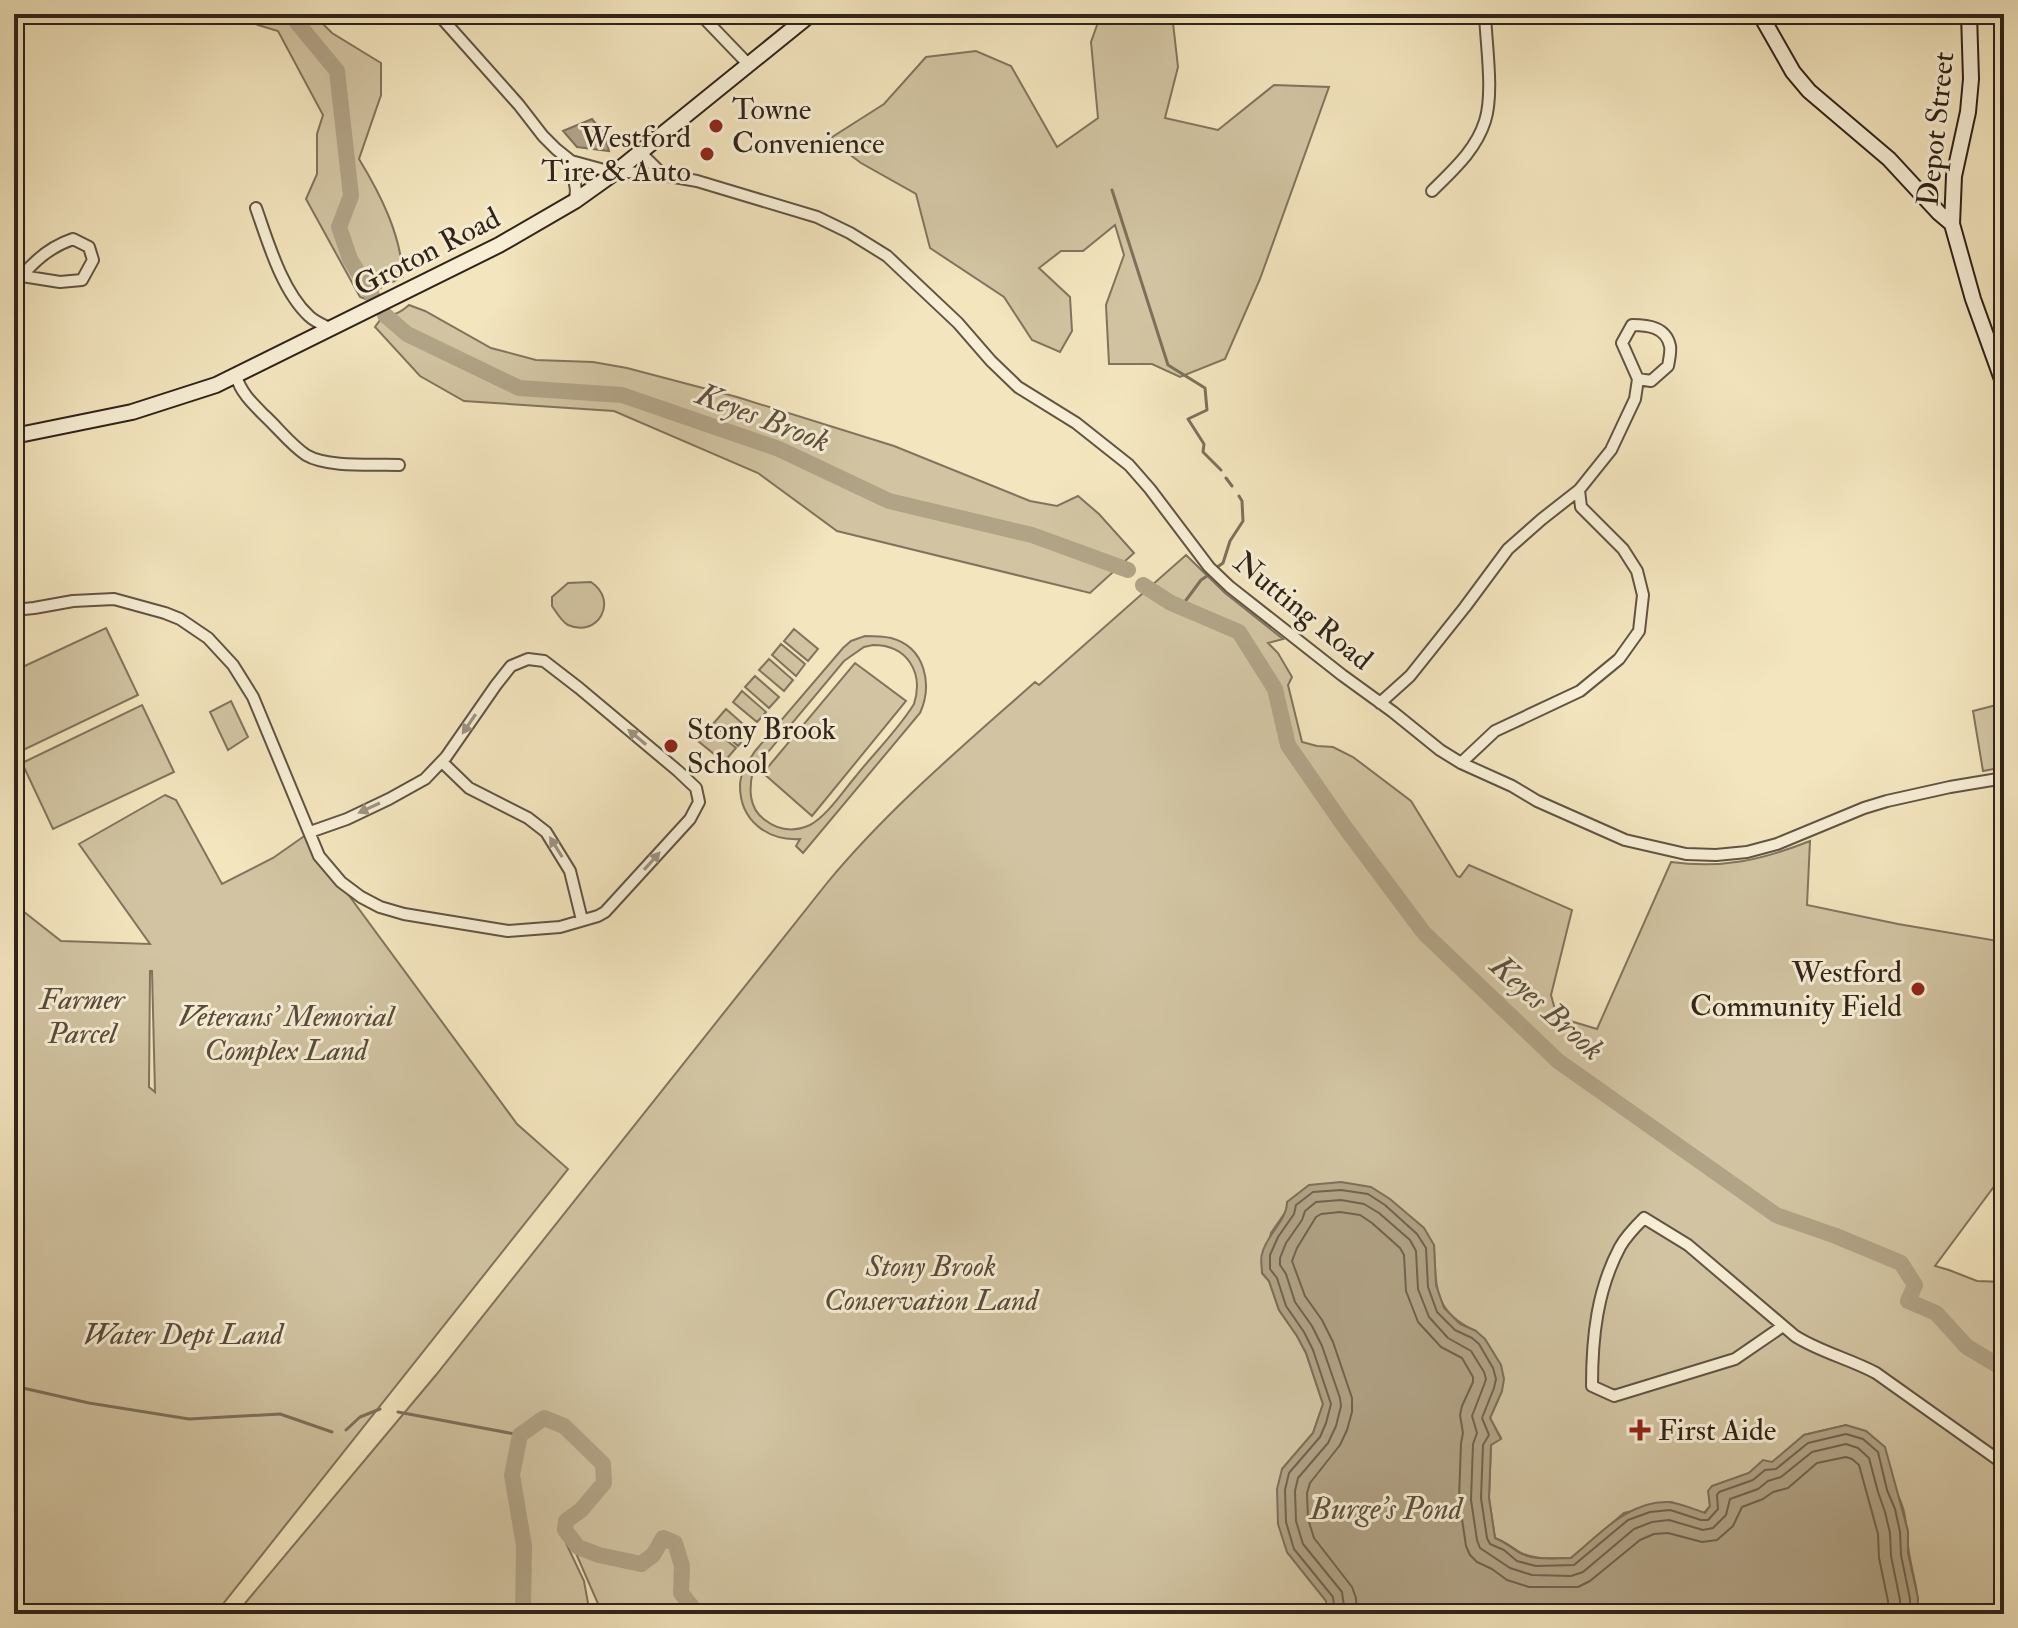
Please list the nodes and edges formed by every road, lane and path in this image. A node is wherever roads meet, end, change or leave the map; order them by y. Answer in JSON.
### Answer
{"nodes":[{"id":1,"x":438,"y":14,"type":"edge"},
{"id":2,"x":700,"y":14,"type":"edge"},
{"id":3,"x":811,"y":14,"type":"edge"},
{"id":4,"x":1485,"y":14,"type":"edge"},
{"id":5,"x":1760,"y":14,"type":"edge"},
{"id":6,"x":1969,"y":14,"type":"edge"},
{"id":7,"x":749,"y":65,"type":"junction"},
{"id":8,"x":641,"y":153,"type":"junction"},
{"id":9,"x":571,"y":161,"type":"junction"},
{"id":10,"x":617,"y":171,"type":"junction"},
{"id":11,"x":663,"y":175,"type":"junction"},
{"id":12,"x":1432,"y":191,"type":"dead end"},
{"id":13,"x":575,"y":201,"type":"junction"},
{"id":14,"x":256,"y":208,"type":"dead end"},
{"id":15,"x":1952,"y":224,"type":"junction"},
{"id":16,"x":18,"y":276,"type":"edge"},
{"id":17,"x":331,"y":329,"type":"junction"},
{"id":18,"x":236,"y":376,"type":"junction"},
{"id":19,"x":1638,"y":379,"type":"junction"},
{"id":20,"x":2004,"y":385,"type":"edge"},
{"id":21,"x":14,"y":436,"type":"edge"},
{"id":22,"x":399,"y":465,"type":"dead end"},
{"id":23,"x":1579,"y":490,"type":"junction"},
{"id":24,"x":14,"y":610,"type":"edge"},
{"id":25,"x":1380,"y":703,"type":"junction"},
{"id":26,"x":442,"y":762,"type":"junction"},
{"id":27,"x":1461,"y":763,"type":"junction"},
{"id":28,"x":2004,"y":778,"type":"edge"},
{"id":29,"x":310,"y":832,"type":"junction"},
{"id":30,"x":582,"y":920,"type":"junction"},
{"id":31,"x":1783,"y":1326,"type":"junction"},
{"id":32,"x":2004,"y":1464,"type":"edge"}],
"edges":[{"from":1,"to":9,"type":"street"},
{"from":2,"to":7,"type":"street"},
{"from":3,"to":7,"type":"main road","name":"Groton Road"},
{"from":4,"to":12,"type":"street"},
{"from":5,"to":15,"type":"main road"},
{"from":6,"to":15,"type":"main road","name":"Depot Street"},
{"from":7,"to":8,"type":"main road","name":"Groton Road"},
{"from":8,"to":10,"type":"main road","name":"Groton Road"},
{"from":8,"to":11,"type":"street"},
{"from":9,"to":10,"type":"street","name":"Nutting Road"},
{"from":9,"to":13,"type":"street"},
{"from":10,"to":11,"type":"street","name":"Nutting Road"},
{"from":10,"to":13,"type":"main road","name":"Groton Road"},
{"from":11,"to":25,"type":"street","name":"Nutting Road"},
{"from":13,"to":17,"type":"main road","name":"Groton Road"},
{"from":14,"to":17,"type":"street"},
{"from":15,"to":20,"type":"main road","name":"Depot Street"},
{"from":16,"to":16,"type":"street"},
{"from":17,"to":18,"type":"main road","name":"Groton Road"},
{"from":18,"to":21,"type":"main road","name":"Groton Road"},
{"from":18,"to":22,"type":"street"},
{"from":19,"to":19,"type":"street"},
{"from":19,"to":23,"type":"street"},
{"from":23,"to":25,"type":"street"},
{"from":23,"to":27,"type":"street"},
{"from":24,"to":29,"type":"street"},
{"from":25,"to":27,"type":"street","name":"Nutting Road"},
{"from":26,"to":29,"type":"street","one_way":true},
{"from":30,"to":26,"type":"street","one_way":true},
{"from":30,"to":26,"type":"street","one_way":true},
{"from":27,"to":28,"type":"street","name":"Nutting Road"},
{"from":29,"to":30,"type":"street"},
{"from":31,"to":31,"type":"street"},
{"from":31,"to":32,"type":"street"}]}
